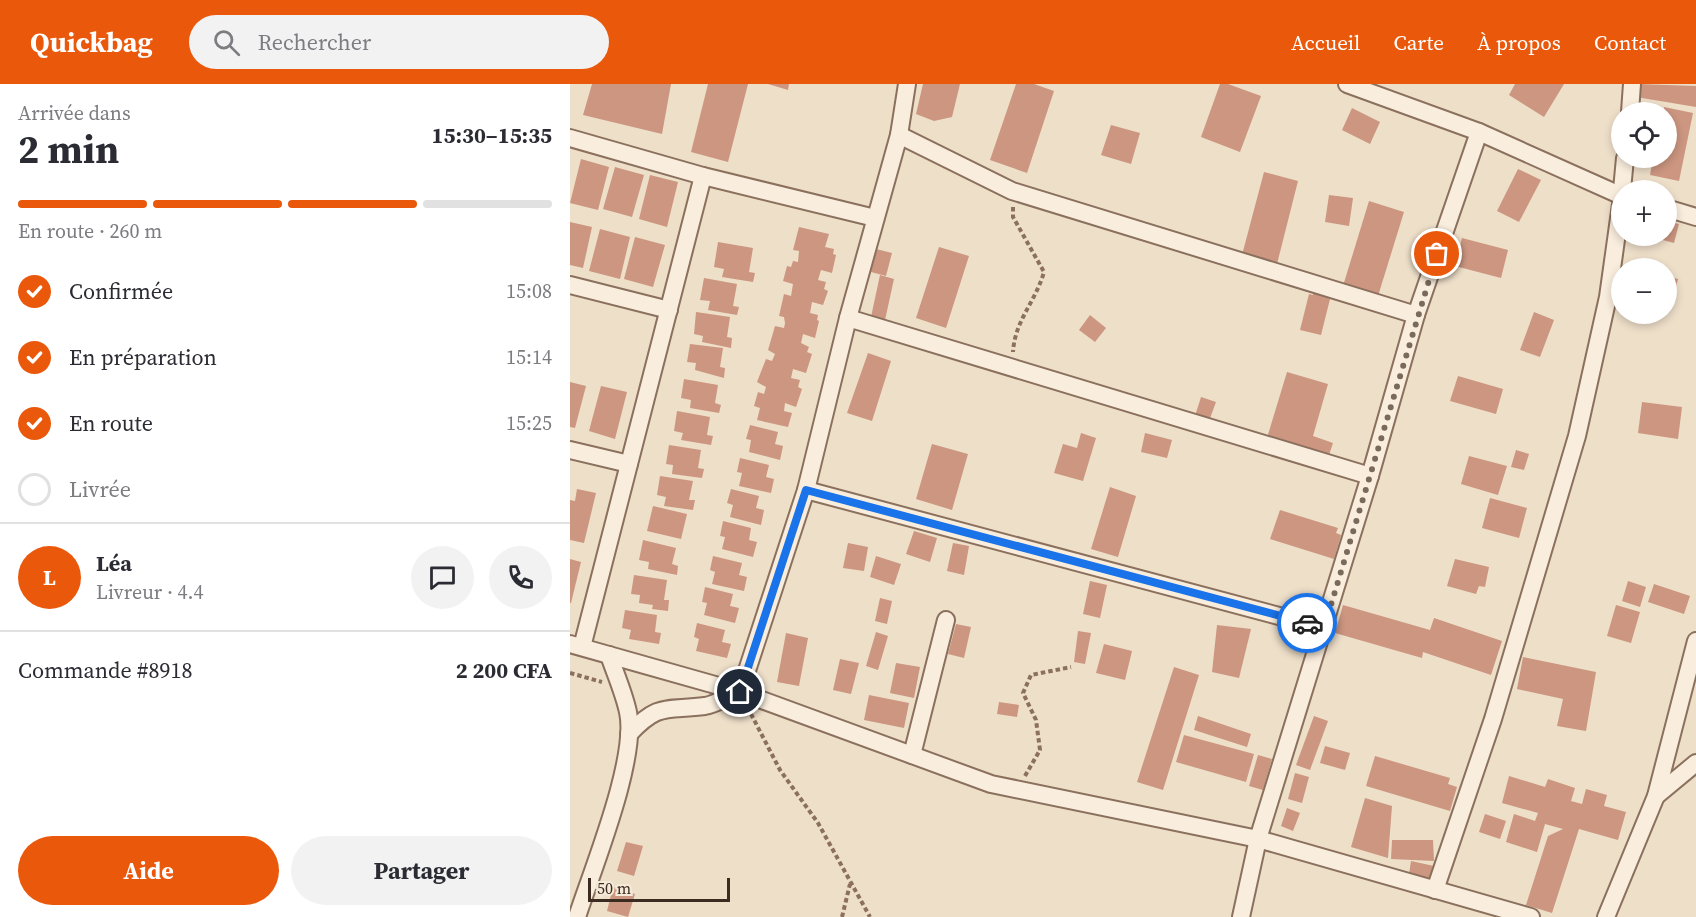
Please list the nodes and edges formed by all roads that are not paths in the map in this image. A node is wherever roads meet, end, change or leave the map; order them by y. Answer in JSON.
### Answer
{"nodes":[{"id":1,"x":907,"y":84,"type":"edge"},
{"id":2,"x":1347,"y":84,"type":"edge"},
{"id":3,"x":1632,"y":84,"type":"edge"},
{"id":4,"x":1631,"y":102,"type":"edge"},
{"id":5,"x":1479,"y":132,"type":"junction"},
{"id":6,"x":899,"y":135,"type":"junction"},
{"id":7,"x":570,"y":138,"type":"edge"},
{"id":8,"x":703,"y":176,"type":"junction"},
{"id":9,"x":1611,"y":191,"type":"edge"},
{"id":10,"x":1677,"y":211,"type":"edge"},
{"id":11,"x":1696,"y":217,"type":"edge"},
{"id":12,"x":875,"y":218,"type":"junction"},
{"id":13,"x":1615,"y":246,"type":"edge"},
{"id":14,"x":570,"y":285,"type":"edge"},
{"id":15,"x":669,"y":310,"type":"junction"},
{"id":16,"x":1416,"y":315,"type":"junction"},
{"id":17,"x":848,"y":318,"type":"junction"},
{"id":18,"x":570,"y":450,"type":"edge"},
{"id":19,"x":630,"y":464,"type":"junction"},
{"id":20,"x":1370,"y":476,"type":"junction"},
{"id":21,"x":806,"y":490,"type":"junction"},
{"id":22,"x":946,"y":620,"type":"dead end"},
{"id":23,"x":1324,"y":628,"type":"junction"},
{"id":24,"x":1696,"y":641,"type":"edge"},
{"id":25,"x":576,"y":646,"type":"edge"},
{"id":26,"x":609,"y":655,"type":"junction"},
{"id":27,"x":740,"y":692,"type":"junction"},
{"id":28,"x":629,"y":734,"type":"junction"},
{"id":29,"x":912,"y":755,"type":"junction"},
{"id":30,"x":1696,"y":763,"type":"edge"},
{"id":31,"x":1656,"y":796,"type":"junction"},
{"id":32,"x":1258,"y":839,"type":"junction"},
{"id":33,"x":1435,"y":890,"type":"junction"},
{"id":34,"x":578,"y":917,"type":"edge"},
{"id":35,"x":1240,"y":917,"type":"edge"},
{"id":36,"x":1531,"y":917,"type":"edge"},
{"id":37,"x":1606,"y":917,"type":"edge"}],
"edges":[{"from":1,"to":6,"type":"street"},
{"from":2,"to":5,"type":"street"},
{"from":3,"to":4,"type":"street"},
{"from":5,"to":9,"type":"street"},
{"from":5,"to":16,"type":"street"},
{"from":6,"to":12,"type":"street"},
{"from":6,"to":16,"type":"street"},
{"from":7,"to":8,"type":"street"},
{"from":8,"to":12,"type":"street"},
{"from":8,"to":15,"type":"street"},
{"from":10,"to":11,"type":"street"},
{"from":12,"to":17,"type":"street"},
{"from":13,"to":33,"type":"street"},
{"from":14,"to":15,"type":"street"},
{"from":15,"to":19,"type":"street"},
{"from":16,"to":20,"type":"street"},
{"from":17,"to":20,"type":"street"},
{"from":17,"to":21,"type":"street"},
{"from":18,"to":19,"type":"street"},
{"from":19,"to":25,"type":"street"},
{"from":20,"to":23,"type":"street"},
{"from":21,"to":23,"type":"street"},
{"from":21,"to":27,"type":"street"},
{"from":22,"to":29,"type":"street"},
{"from":23,"to":32,"type":"street"},
{"from":24,"to":31,"type":"street"},
{"from":25,"to":26,"type":"street"},
{"from":26,"to":27,"type":"street"},
{"from":26,"to":28,"type":"street"},
{"from":27,"to":28,"type":"street"},
{"from":27,"to":29,"type":"street"},
{"from":28,"to":34,"type":"street"},
{"from":29,"to":32,"type":"street"},
{"from":30,"to":31,"type":"street"},
{"from":31,"to":37,"type":"street"},
{"from":32,"to":33,"type":"street"},
{"from":32,"to":35,"type":"street"},
{"from":33,"to":36,"type":"street"}]}
